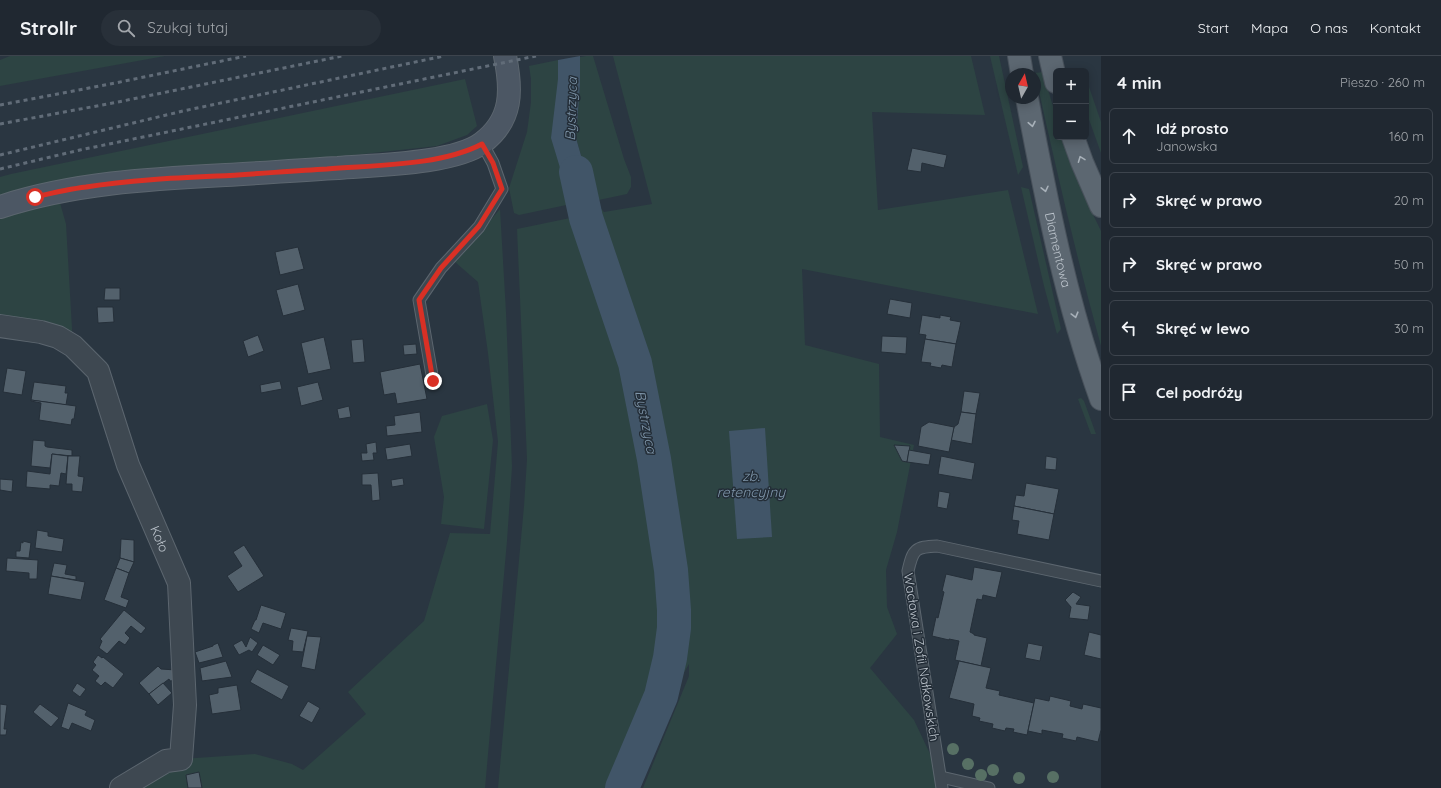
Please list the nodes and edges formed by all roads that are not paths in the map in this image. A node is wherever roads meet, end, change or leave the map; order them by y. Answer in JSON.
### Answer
{"nodes":[{"id":1,"x":1019,"y":56,"type":"edge"},
{"id":2,"x":1050,"y":56,"type":"edge"},
{"id":3,"x":507,"y":66,"type":"edge"},
{"id":4,"x":1021,"y":68,"type":"edge"},
{"id":5,"x":1053,"y":69,"type":"edge"},
{"id":6,"x":1028,"y":104,"type":"edge"},
{"id":7,"x":1074,"y":140,"type":"edge"},
{"id":8,"x":482,"y":144,"type":"junction"},
{"id":9,"x":1101,"y":206,"type":"edge"},
{"id":10,"x":0,"y":207,"type":"edge"},
{"id":11,"x":0,"y":326,"type":"edge"},
{"id":12,"x":433,"y":381,"type":"dead end"},
{"id":13,"x":1101,"y":400,"type":"edge"},
{"id":14,"x":1101,"y":581,"type":"edge"},
{"id":15,"x":942,"y":782,"type":"edge"},
{"id":16,"x":121,"y":788,"type":"edge"},
{"id":17,"x":989,"y":788,"type":"edge"}],
"edges":[{"from":1,"to":4,"type":"main road"},
{"from":2,"to":5,"type":"main road"},
{"from":3,"to":8,"type":"street"},
{"from":6,"to":13,"type":"main road","name":"Diamentowa","one_way":true},
{"from":9,"to":7,"type":"main road","one_way":true},
{"from":8,"to":10,"type":"street"},
{"from":8,"to":12,"type":"lane"},
{"from":11,"to":16,"type":"street","name":"Koło"},
{"from":14,"to":15,"type":"lane","name":"Wacława i Zofii Nałkowskich"},
{"from":15,"to":17,"type":"lane"}]}
